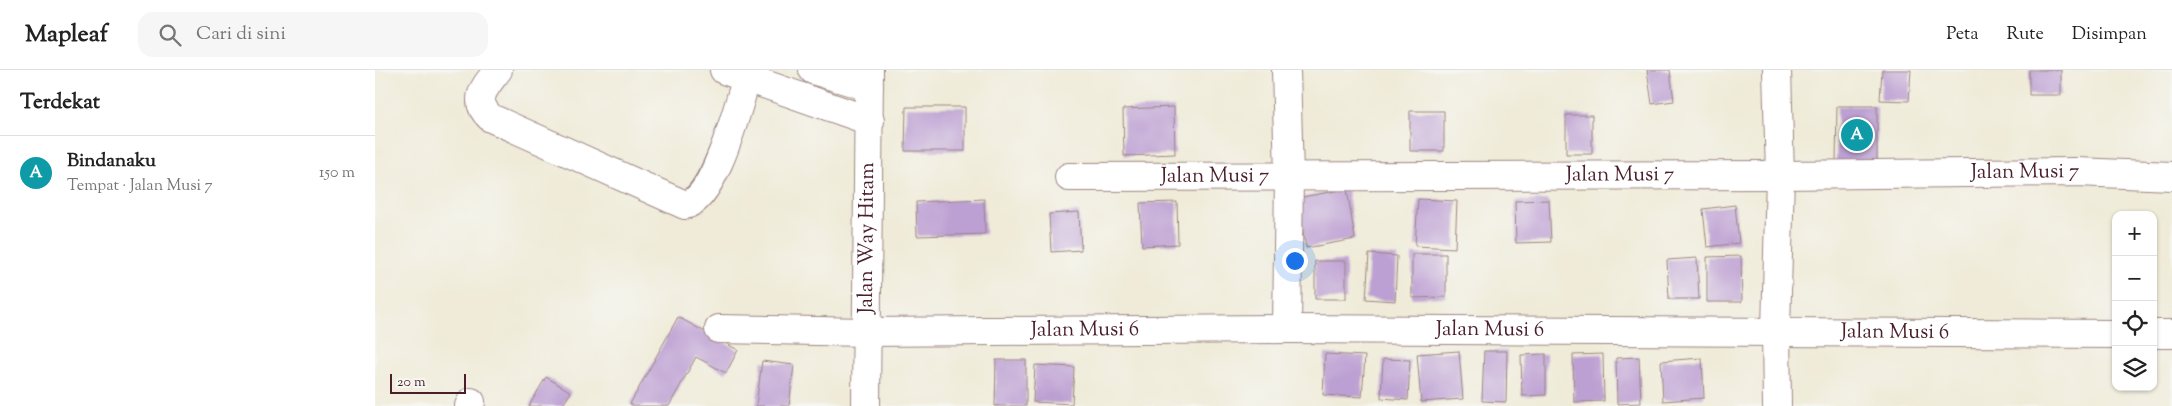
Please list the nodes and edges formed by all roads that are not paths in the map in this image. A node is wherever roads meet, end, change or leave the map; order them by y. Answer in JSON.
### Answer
{"nodes":[{"id":1,"x":498,"y":70,"type":"edge"},
{"id":2,"x":813,"y":70,"type":"edge"},
{"id":3,"x":1286,"y":70,"type":"edge"},
{"id":4,"x":1777,"y":70,"type":"edge"},
{"id":5,"x":735,"y":75,"type":"edge"},
{"id":6,"x":869,"y":78,"type":"edge"},
{"id":7,"x":869,"y":121,"type":"junction"},
{"id":8,"x":1289,"y":175,"type":"junction"},
{"id":9,"x":1780,"y":175,"type":"junction"},
{"id":10,"x":2172,"y":176,"type":"edge"},
{"id":11,"x":1069,"y":177,"type":"dead end"},
{"id":12,"x":719,"y":329,"type":"dead end"},
{"id":13,"x":1287,"y":329,"type":"junction"},
{"id":14,"x":1776,"y":330,"type":"junction"},
{"id":15,"x":866,"y":332,"type":"junction"},
{"id":16,"x":2112,"y":334,"type":"edge"},
{"id":17,"x":2157,"y":334,"type":"edge"},
{"id":18,"x":2172,"y":334,"type":"edge"},
{"id":19,"x":866,"y":406,"type":"edge"},
{"id":20,"x":1777,"y":406,"type":"edge"}],
"edges":[{"from":1,"to":5,"type":"street"},
{"from":2,"to":6,"type":"street"},
{"from":3,"to":8,"type":"street"},
{"from":4,"to":9,"type":"street"},
{"from":5,"to":7,"type":"street"},
{"from":6,"to":7,"type":"street","name":"Jalan Way Hitam"},
{"from":7,"to":15,"type":"street","name":"Jalan Way Hitam"},
{"from":8,"to":9,"type":"street","name":"Jalan Musi 7"},
{"from":8,"to":11,"type":"street","name":"Jalan Musi 7"},
{"from":8,"to":13,"type":"street"},
{"from":9,"to":10,"type":"street","name":"Jalan Musi 7"},
{"from":9,"to":14,"type":"street"},
{"from":12,"to":15,"type":"street","name":"Jalan Musi 6"},
{"from":13,"to":14,"type":"street","name":"Jalan Musi 6"},
{"from":13,"to":15,"type":"street","name":"Jalan Musi 6"},
{"from":14,"to":16,"type":"street","name":"Jalan Musi 6"},
{"from":14,"to":20,"type":"street"},
{"from":15,"to":19,"type":"street","name":"Jalan Way Hitam"},
{"from":17,"to":18,"type":"street"}]}
